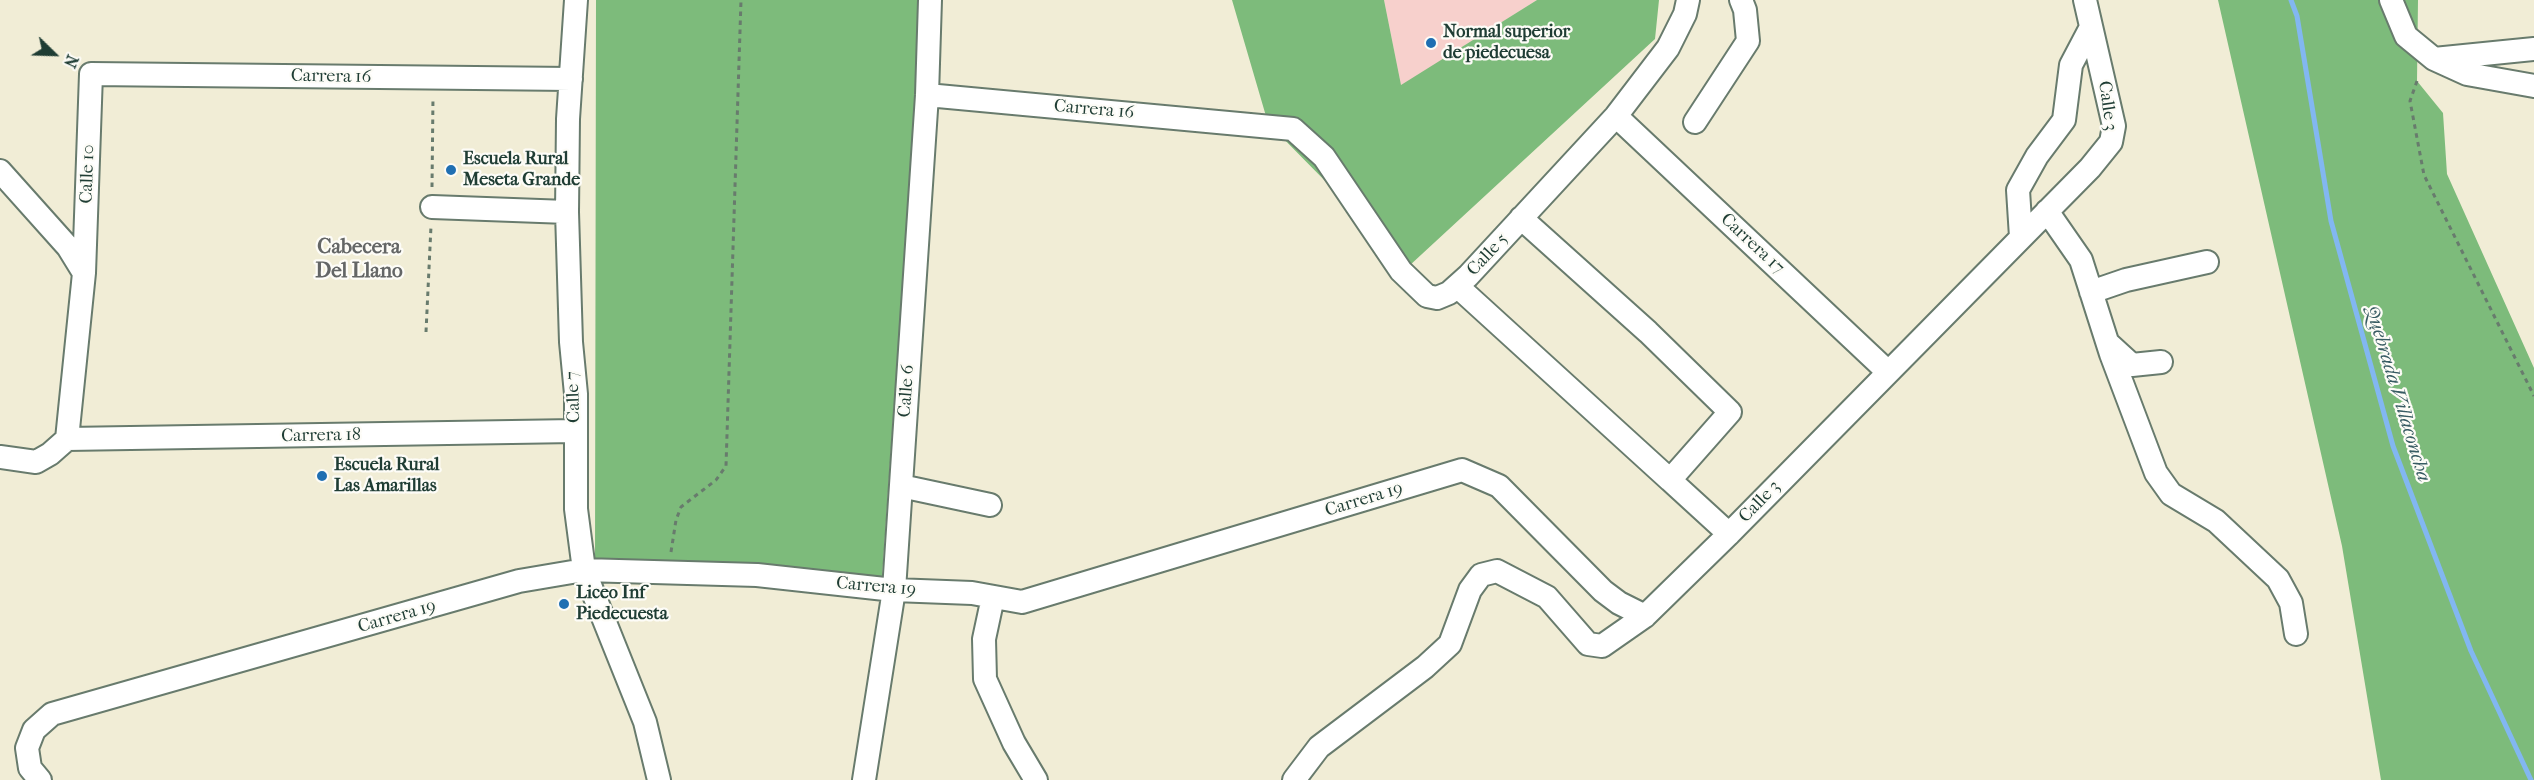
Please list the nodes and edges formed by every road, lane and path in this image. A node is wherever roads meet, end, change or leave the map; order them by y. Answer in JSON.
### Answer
{"nodes":[{"id":1,"x":576,"y":0,"type":"edge"},
{"id":2,"x":741,"y":0,"type":"edge"},
{"id":3,"x":930,"y":0,"type":"edge"},
{"id":4,"x":1688,"y":0,"type":"edge"},
{"id":5,"x":1741,"y":0,"type":"edge"},
{"id":6,"x":2085,"y":0,"type":"edge"},
{"id":7,"x":2391,"y":0,"type":"edge"},
{"id":8,"x":2091,"y":27,"type":"junction"},
{"id":9,"x":2534,"y":49,"type":"edge"},
{"id":10,"x":2434,"y":59,"type":"junction"},
{"id":11,"x":91,"y":74,"type":"joint"},
{"id":12,"x":432,"y":78,"type":"junction"},
{"id":13,"x":570,"y":79,"type":"junction"},
{"id":14,"x":2417,"y":81,"type":"dead end"},
{"id":15,"x":2534,"y":86,"type":"edge"},
{"id":16,"x":927,"y":95,"type":"junction"},
{"id":17,"x":1616,"y":116,"type":"junction"},
{"id":18,"x":1695,"y":122,"type":"dead end"},
{"id":19,"x":433,"y":124,"type":"dead end"},
{"id":20,"x":1261,"y":125,"type":"joint"},
{"id":21,"x":0,"y":171,"type":"edge"},
{"id":22,"x":432,"y":207,"type":"dead end"},
{"id":23,"x":2047,"y":211,"type":"junction"},
{"id":24,"x":567,"y":212,"type":"junction"},
{"id":25,"x":1521,"y":219,"type":"junction"},
{"id":26,"x":2021,"y":237,"type":"junction"},
{"id":27,"x":2207,"y":262,"type":"dead end"},
{"id":28,"x":84,"y":273,"type":"junction"},
{"id":29,"x":1458,"y":286,"type":"junction"},
{"id":30,"x":2091,"y":292,"type":"junction"},
{"id":31,"x":2108,"y":343,"type":"junction"},
{"id":32,"x":2161,"y":362,"type":"dead end"},
{"id":33,"x":1888,"y":372,"type":"junction"},
{"id":34,"x":2534,"y":396,"type":"edge"},
{"id":35,"x":575,"y":431,"type":"junction"},
{"id":36,"x":67,"y":439,"type":"junction"},
{"id":37,"x":0,"y":457,"type":"edge"},
{"id":38,"x":1670,"y":480,"type":"junction"},
{"id":39,"x":901,"y":486,"type":"junction"},
{"id":40,"x":990,"y":505,"type":"dead end"},
{"id":41,"x":1729,"y":534,"type":"junction"},
{"id":42,"x":584,"y":570,"type":"junction"},
{"id":43,"x":671,"y":574,"type":"junction"},
{"id":44,"x":894,"y":590,"type":"junction"},
{"id":45,"x":993,"y":597,"type":"junction"},
{"id":46,"x":1645,"y":616,"type":"junction"},
{"id":47,"x":2296,"y":634,"type":"dead end"},
{"id":48,"x":40,"y":780,"type":"edge"},
{"id":49,"x":659,"y":780,"type":"edge"},
{"id":50,"x":864,"y":780,"type":"edge"},
{"id":51,"x":1036,"y":780,"type":"edge"},
{"id":52,"x":1294,"y":780,"type":"edge"}],
"edges":[{"from":1,"to":13,"type":"street","name":"Calle 7"},
{"from":2,"to":43,"type":"path"},
{"from":3,"to":16,"type":"street","name":"Calle 6"},
{"from":4,"to":17,"type":"street","name":"Calle 5"},
{"from":5,"to":18,"type":"street"},
{"from":6,"to":8,"type":"street","name":"Calle 3"},
{"from":7,"to":10,"type":"street"},
{"from":8,"to":23,"type":"street","name":"Calle 3"},
{"from":8,"to":26,"type":"street"},
{"from":9,"to":10,"type":"street"},
{"from":10,"to":15,"type":"street"},
{"from":11,"to":12,"type":"street","name":"Carrera 16"},
{"from":11,"to":28,"type":"street","name":"Calle 10"},
{"from":12,"to":13,"type":"street","name":"Carrera 16"},
{"from":12,"to":19,"type":"path"},
{"from":13,"to":24,"type":"street","name":"Calle 7"},
{"from":14,"to":34,"type":"path"},
{"from":16,"to":20,"type":"street","name":"Carrera 16"},
{"from":16,"to":39,"type":"street","name":"Calle 6"},
{"from":17,"to":25,"type":"street","name":"Calle 5"},
{"from":17,"to":33,"type":"street","name":"Carrera 17"},
{"from":20,"to":29,"type":"street","name":"Calle 5"},
{"from":21,"to":28,"type":"street"},
{"from":22,"to":24,"type":"street"},
{"from":23,"to":26,"type":"street","name":"Calle 3"},
{"from":23,"to":30,"type":"street"},
{"from":24,"to":35,"type":"street","name":"Calle 7"},
{"from":25,"to":29,"type":"street","name":"Calle 5"},
{"from":25,"to":38,"type":"street"},
{"from":26,"to":33,"type":"street","name":"Calle 3"},
{"from":27,"to":30,"type":"street"},
{"from":28,"to":36,"type":"street","name":"Calle 10"},
{"from":29,"to":38,"type":"street"},
{"from":30,"to":31,"type":"street"},
{"from":31,"to":32,"type":"street"},
{"from":31,"to":47,"type":"street"},
{"from":33,"to":41,"type":"street","name":"Calle 3"},
{"from":35,"to":36,"type":"street","name":"Carrera 18"},
{"from":35,"to":42,"type":"street","name":"Calle 7"},
{"from":36,"to":37,"type":"street"},
{"from":38,"to":41,"type":"street"},
{"from":39,"to":40,"type":"street"},
{"from":39,"to":44,"type":"street","name":"Calle 6"},
{"from":41,"to":46,"type":"street","name":"Calle 3"},
{"from":42,"to":43,"type":"street","name":"Carrera 19"},
{"from":42,"to":48,"type":"street","name":"Carrera 19"},
{"from":42,"to":49,"type":"street","name":"Calle 7"},
{"from":43,"to":44,"type":"street","name":"Carrera 19"},
{"from":44,"to":45,"type":"street","name":"Carrera 19"},
{"from":44,"to":50,"type":"street","name":"Calle 6"},
{"from":45,"to":46,"type":"street","name":"Carrera 19"},
{"from":45,"to":51,"type":"street"},
{"from":46,"to":52,"type":"street","name":"Calle 3"}]}
